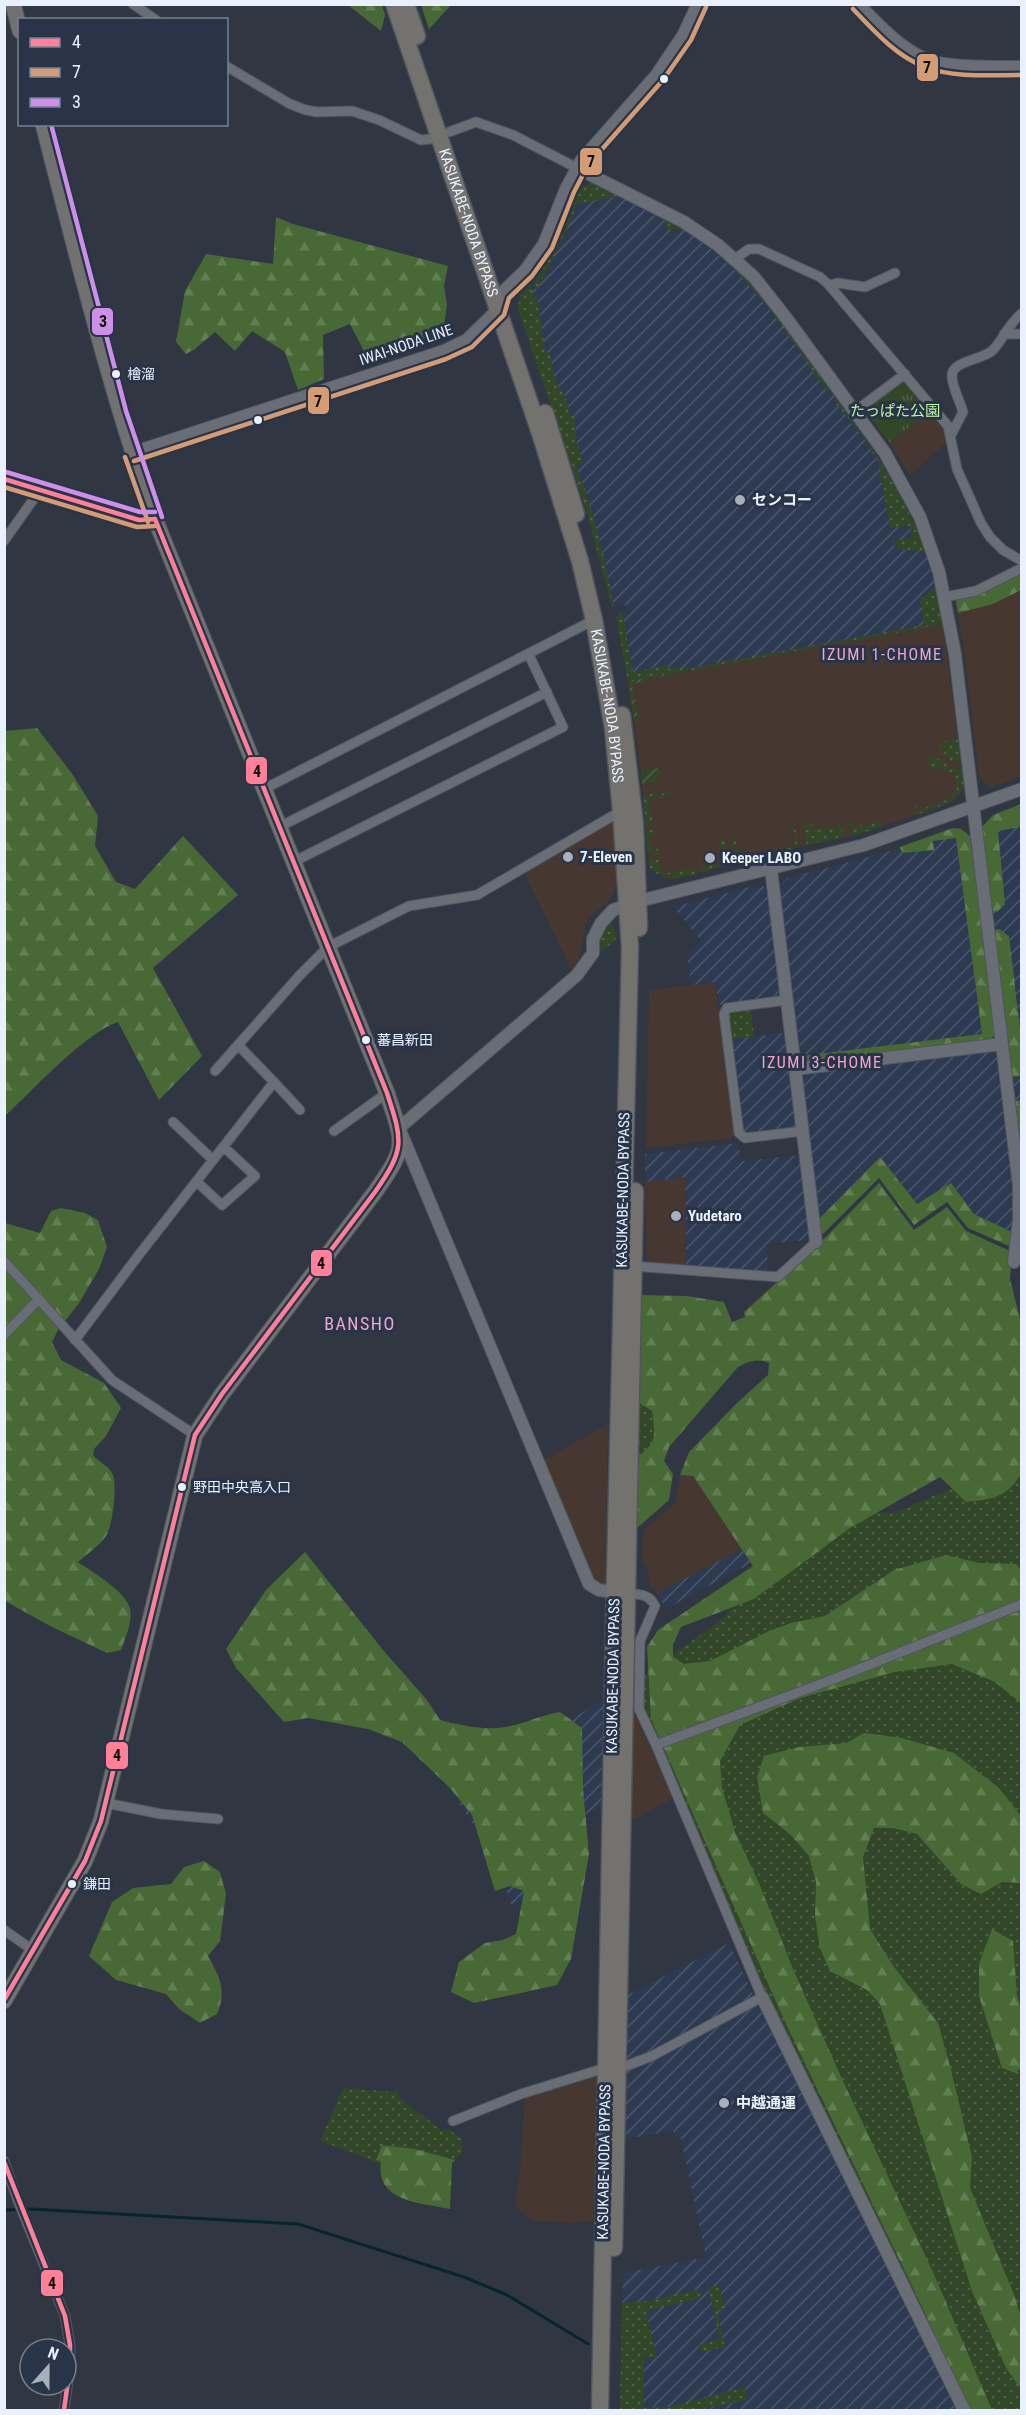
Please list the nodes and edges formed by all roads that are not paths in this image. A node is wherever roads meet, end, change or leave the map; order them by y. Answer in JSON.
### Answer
{"nodes":[{"id":1,"x":13,"y":4,"type":"edge"},
{"id":2,"x":133,"y":4,"type":"edge"},
{"id":3,"x":394,"y":4,"type":"edge"},
{"id":4,"x":406,"y":4,"type":"edge"},
{"id":5,"x":699,"y":4,"type":"edge"},
{"id":6,"x":858,"y":4,"type":"edge"},
{"id":7,"x":153,"y":18,"type":"edge"},
{"id":8,"x":18,"y":23,"type":"edge"},
{"id":9,"x":228,"y":67,"type":"edge"},
{"id":10,"x":1022,"y":67,"type":"edge"},
{"id":11,"x":45,"y":126,"type":"edge"},
{"id":12,"x":444,"y":135,"type":"junction"},
{"id":13,"x":578,"y":168,"type":"junction"},
{"id":14,"x":736,"y":258,"type":"junction"},
{"id":15,"x":895,"y":273,"type":"dead end"},
{"id":16,"x":829,"y":285,"type":"junction"},
{"id":17,"x":502,"y":294,"type":"junction"},
{"id":18,"x":498,"y":310,"type":"junction"},
{"id":19,"x":1022,"y":313,"type":"edge"},
{"id":20,"x":1004,"y":334,"type":"junction"},
{"id":21,"x":1022,"y":334,"type":"edge"},
{"id":22,"x":905,"y":374,"type":"junction"},
{"id":23,"x":854,"y":412,"type":"junction"},
{"id":24,"x":951,"y":435,"type":"junction"},
{"id":25,"x":132,"y":454,"type":"junction"},
{"id":26,"x":4,"y":479,"type":"edge"},
{"id":27,"x":40,"y":490,"type":"junction"},
{"id":28,"x":155,"y":519,"type":"junction"},
{"id":29,"x":4,"y":541,"type":"edge"},
{"id":30,"x":1022,"y":561,"type":"edge"},
{"id":31,"x":1022,"y":568,"type":"edge"},
{"id":32,"x":945,"y":597,"type":"junction"},
{"id":33,"x":594,"y":620,"type":"junction"},
{"id":34,"x":529,"y":655,"type":"junction"},
{"id":35,"x":546,"y":692,"type":"junction"},
{"id":36,"x":264,"y":789,"type":"junction"},
{"id":37,"x":1022,"y":789,"type":"edge"},
{"id":38,"x":974,"y":807,"type":"junction"},
{"id":39,"x":621,"y":811,"type":"junction"},
{"id":40,"x":279,"y":827,"type":"junction"},
{"id":41,"x":293,"y":862,"type":"junction"},
{"id":42,"x":771,"y":869,"type":"junction"},
{"id":43,"x":633,"y":903,"type":"junction"},
{"id":44,"x":328,"y":947,"type":"junction"},
{"id":45,"x":787,"y":1000,"type":"junction"},
{"id":46,"x":1002,"y":1044,"type":"junction"},
{"id":47,"x":238,"y":1045,"type":"junction"},
{"id":48,"x":795,"y":1069,"type":"junction"},
{"id":49,"x":215,"y":1071,"type":"dead end"},
{"id":50,"x":274,"y":1082,"type":"junction"},
{"id":51,"x":387,"y":1093,"type":"junction"},
{"id":52,"x":300,"y":1110,"type":"dead end"},
{"id":53,"x":172,"y":1122,"type":"dead end"},
{"id":54,"x":399,"y":1128,"type":"junction"},
{"id":55,"x":334,"y":1131,"type":"dead end"},
{"id":56,"x":803,"y":1131,"type":"junction"},
{"id":57,"x":224,"y":1147,"type":"junction"},
{"id":58,"x":213,"y":1161,"type":"junction"},
{"id":59,"x":197,"y":1182,"type":"junction"},
{"id":60,"x":816,"y":1242,"type":"joint"},
{"id":61,"x":4,"y":1261,"type":"edge"},
{"id":62,"x":1018,"y":1263,"type":"edge"},
{"id":63,"x":633,"y":1266,"type":"junction"},
{"id":64,"x":39,"y":1299,"type":"junction"},
{"id":65,"x":4,"y":1335,"type":"edge"},
{"id":66,"x":75,"y":1340,"type":"junction"},
{"id":67,"x":195,"y":1435,"type":"junction"},
{"id":68,"x":621,"y":1593,"type":"junction"},
{"id":69,"x":1022,"y":1604,"type":"edge"},
{"id":70,"x":656,"y":1745,"type":"junction"},
{"id":71,"x":106,"y":1803,"type":"junction"},
{"id":72,"x":218,"y":1819,"type":"dead end"},
{"id":73,"x":4,"y":1930,"type":"edge"},
{"id":74,"x":34,"y":1951,"type":"junction"},
{"id":75,"x":762,"y":1997,"type":"junction"},
{"id":76,"x":4,"y":2001,"type":"edge"},
{"id":77,"x":612,"y":2069,"type":"junction"},
{"id":78,"x":453,"y":2121,"type":"dead end"},
{"id":79,"x":4,"y":2161,"type":"edge"},
{"id":80,"x":64,"y":2410,"type":"edge"},
{"id":81,"x":600,"y":2410,"type":"edge"},
{"id":82,"x":611,"y":2410,"type":"edge"},
{"id":83,"x":964,"y":2410,"type":"edge"}],
"edges":[{"from":1,"to":8,"type":"main road"},
{"from":2,"to":7,"type":"street"},
{"from":3,"to":12,"type":"highway","name":"KASUKABE-NODA BYPASS"},
{"from":4,"to":12,"type":"highway","name":"KASUKABE-NODA BYPASS"},
{"from":5,"to":13,"type":"main road"},
{"from":6,"to":10,"type":"street"},
{"from":9,"to":12,"type":"street"},
{"from":11,"to":25,"type":"main road"},
{"from":12,"to":13,"type":"street"},
{"from":12,"to":17,"type":"highway","name":"KASUKABE-NODA BYPASS"},
{"from":12,"to":18,"type":"highway","name":"KASUKABE-NODA BYPASS"},
{"from":13,"to":14,"type":"street"},
{"from":13,"to":17,"type":"main road"},
{"from":14,"to":16,"type":"street"},
{"from":14,"to":23,"type":"street"},
{"from":15,"to":16,"type":"street"},
{"from":16,"to":22,"type":"street"},
{"from":17,"to":18,"type":"main road"},
{"from":17,"to":43,"type":"highway","name":"KASUKABE-NODA BYPASS"},
{"from":18,"to":25,"type":"main road","name":"IWAI-NODA LINE"},
{"from":18,"to":33,"type":"highway","name":"KASUKABE-NODA BYPASS"},
{"from":19,"to":20,"type":"street"},
{"from":20,"to":21,"type":"street"},
{"from":20,"to":24,"type":"street"},
{"from":22,"to":23,"type":"street"},
{"from":22,"to":24,"type":"street"},
{"from":23,"to":32,"type":"street"},
{"from":24,"to":30,"type":"street"},
{"from":25,"to":28,"type":"main road"},
{"from":26,"to":27,"type":"street"},
{"from":27,"to":28,"type":"street"},
{"from":27,"to":29,"type":"street"},
{"from":28,"to":36,"type":"main road"},
{"from":31,"to":32,"type":"street"},
{"from":32,"to":38,"type":"street"},
{"from":33,"to":34,"type":"street"},
{"from":33,"to":39,"type":"highway","name":"KASUKABE-NODA BYPASS"},
{"from":34,"to":35,"type":"street"},
{"from":34,"to":36,"type":"street"},
{"from":35,"to":40,"type":"street"},
{"from":35,"to":41,"type":"street"},
{"from":36,"to":40,"type":"main road"},
{"from":37,"to":38,"type":"street"},
{"from":38,"to":42,"type":"street"},
{"from":38,"to":46,"type":"street"},
{"from":39,"to":43,"type":"highway","name":"KASUKABE-NODA BYPASS"},
{"from":39,"to":44,"type":"street"},
{"from":40,"to":41,"type":"main road"},
{"from":41,"to":44,"type":"main road"},
{"from":42,"to":43,"type":"street"},
{"from":42,"to":45,"type":"street"},
{"from":43,"to":54,"type":"street"},
{"from":43,"to":63,"type":"highway","name":"KASUKABE-NODA BYPASS"},
{"from":43,"to":68,"type":"highway","name":"KASUKABE-NODA BYPASS"},
{"from":44,"to":47,"type":"street"},
{"from":44,"to":51,"type":"main road"},
{"from":45,"to":48,"type":"street"},
{"from":45,"to":56,"type":"street"},
{"from":46,"to":48,"type":"street"},
{"from":46,"to":62,"type":"street"},
{"from":47,"to":49,"type":"street"},
{"from":47,"to":50,"type":"street"},
{"from":48,"to":56,"type":"street"},
{"from":50,"to":52,"type":"street"},
{"from":50,"to":57,"type":"street"},
{"from":51,"to":54,"type":"main road"},
{"from":51,"to":55,"type":"street"},
{"from":53,"to":58,"type":"street"},
{"from":54,"to":67,"type":"main road"},
{"from":54,"to":68,"type":"street"},
{"from":56,"to":60,"type":"street"},
{"from":57,"to":58,"type":"street"},
{"from":57,"to":59,"type":"street"},
{"from":58,"to":59,"type":"street"},
{"from":59,"to":66,"type":"street"},
{"from":60,"to":63,"type":"street"},
{"from":61,"to":64,"type":"street"},
{"from":63,"to":68,"type":"highway","name":"KASUKABE-NODA BYPASS"},
{"from":64,"to":65,"type":"street"},
{"from":64,"to":66,"type":"street"},
{"from":66,"to":67,"type":"street"},
{"from":67,"to":71,"type":"main road"},
{"from":68,"to":70,"type":"street"},
{"from":68,"to":77,"type":"highway","name":"KASUKABE-NODA BYPASS"},
{"from":69,"to":70,"type":"street"},
{"from":70,"to":75,"type":"street"},
{"from":71,"to":72,"type":"street"},
{"from":71,"to":74,"type":"main road"},
{"from":73,"to":74,"type":"street"},
{"from":74,"to":76,"type":"main road"},
{"from":75,"to":77,"type":"street"},
{"from":75,"to":83,"type":"street"},
{"from":77,"to":78,"type":"street"},
{"from":77,"to":81,"type":"highway","name":"KASUKABE-NODA BYPASS"},
{"from":77,"to":82,"type":"highway","name":"KASUKABE-NODA BYPASS"},
{"from":79,"to":80,"type":"street"}]}
